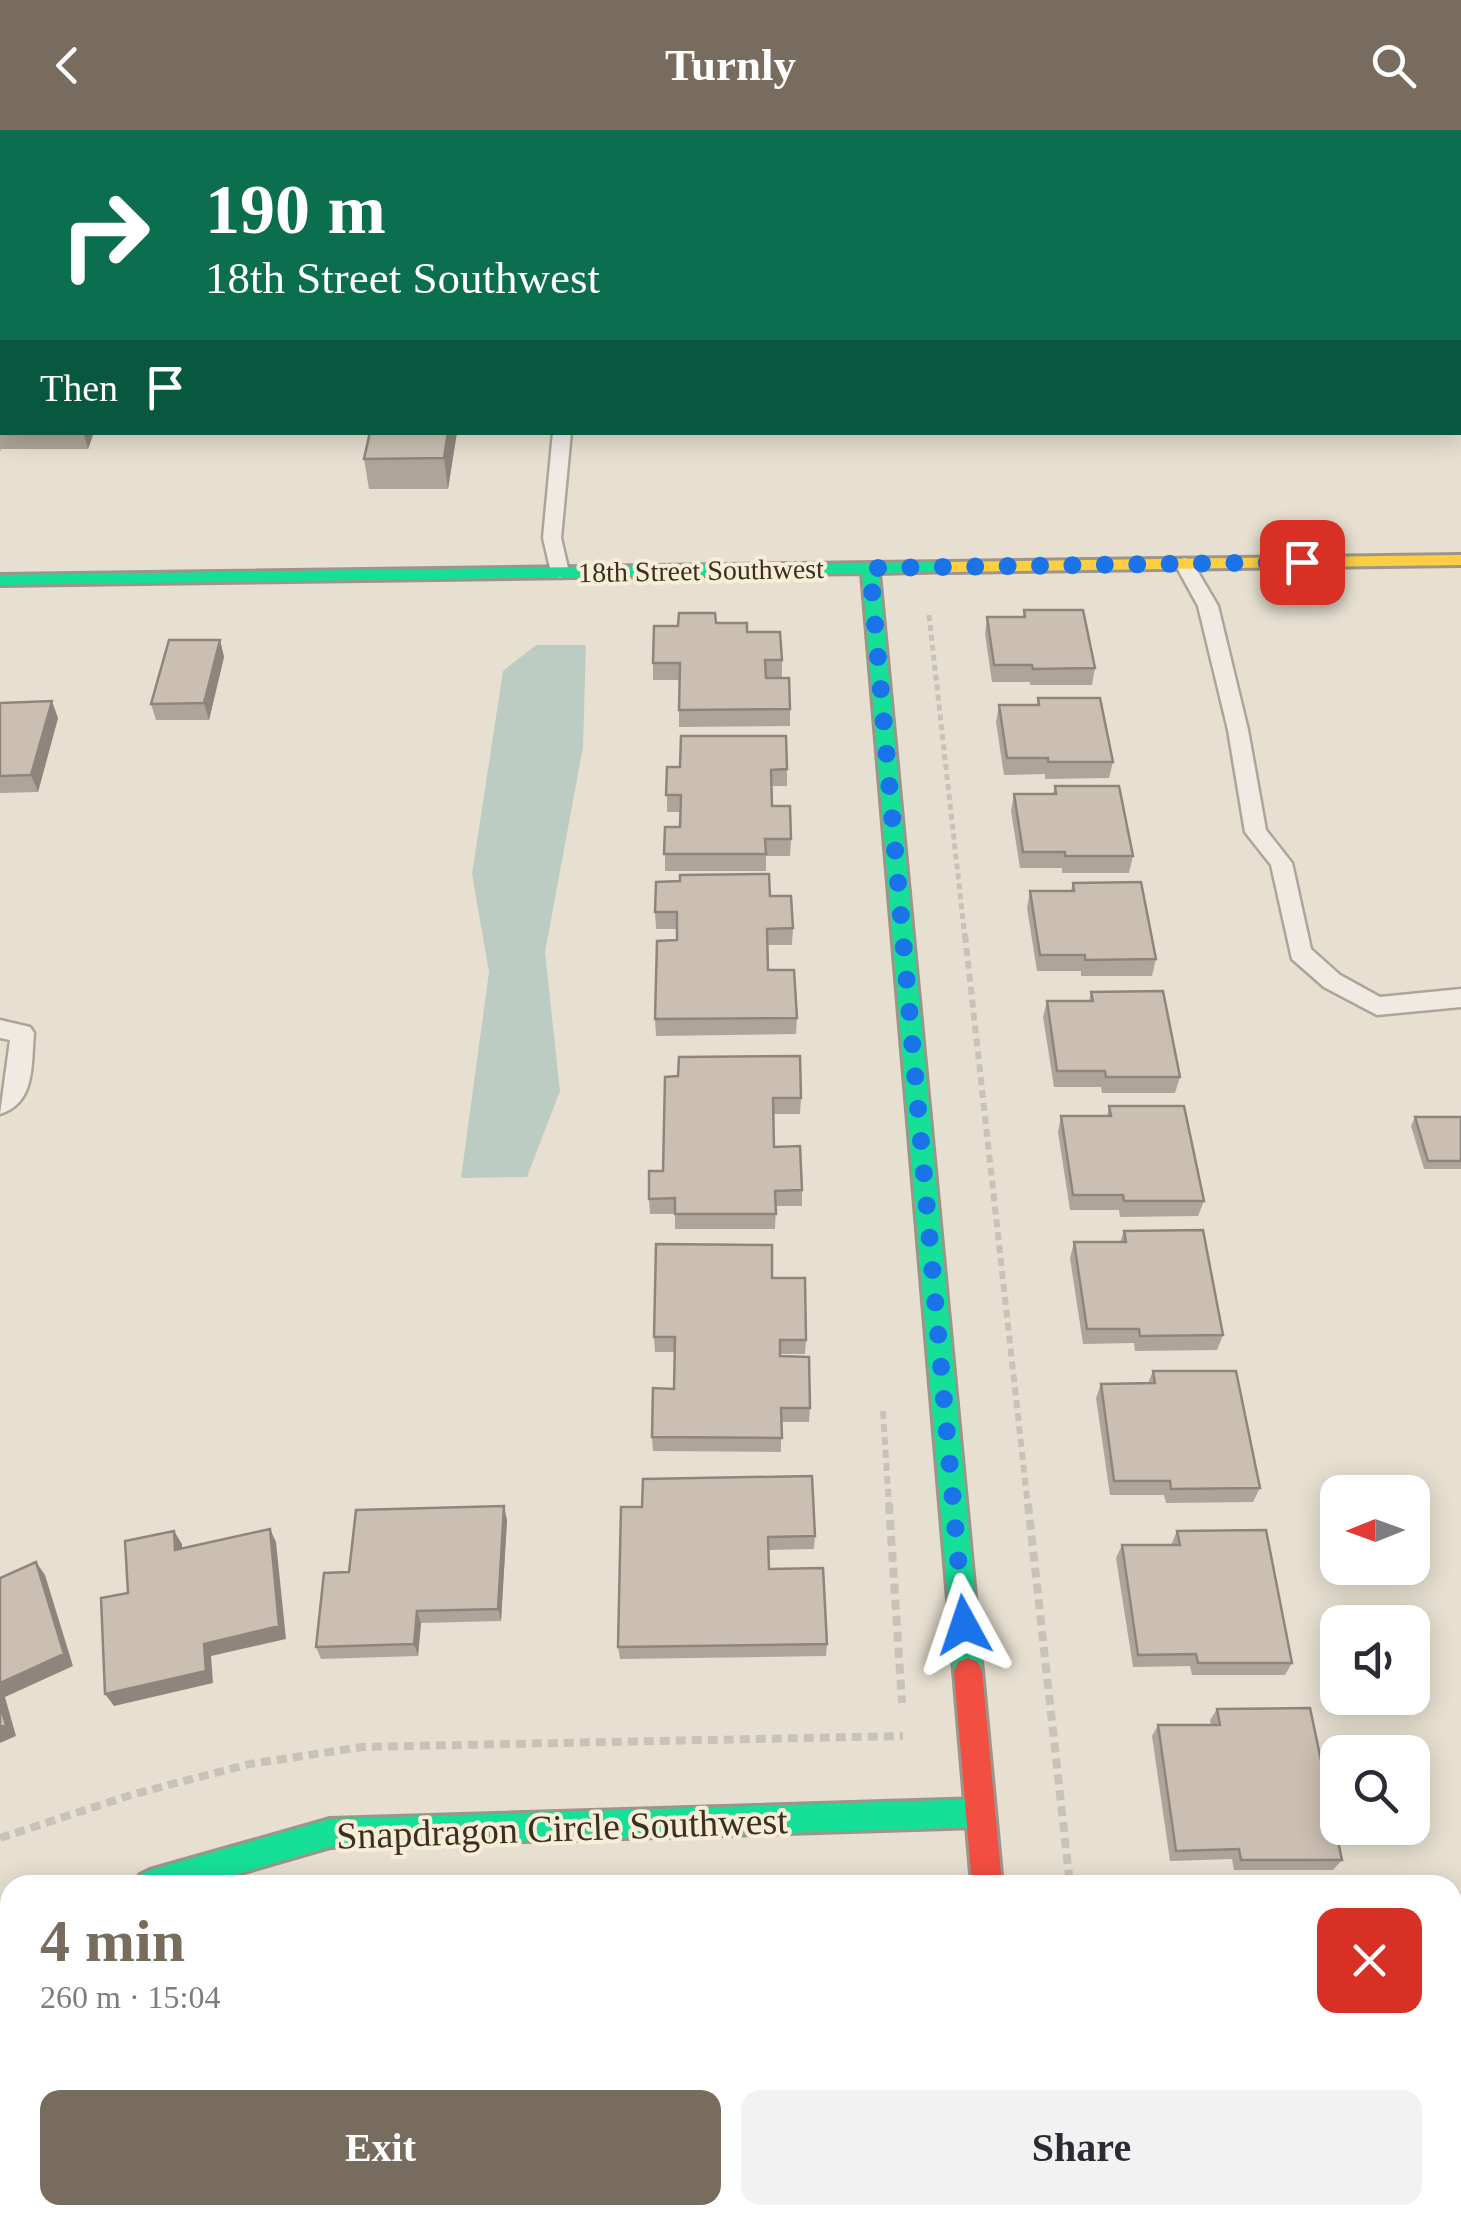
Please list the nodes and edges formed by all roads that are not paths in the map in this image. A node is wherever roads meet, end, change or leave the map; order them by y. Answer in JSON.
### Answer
{"nodes":[{"id":1,"x":562,"y":435,"type":"edge"},
{"id":2,"x":1461,"y":560,"type":"edge"},
{"id":3,"x":1184,"y":564,"type":"junction"},
{"id":4,"x":870,"y":568,"type":"junction"},
{"id":5,"x":560,"y":572,"type":"junction"},
{"id":6,"x":0,"y":580,"type":"edge"},
{"id":7,"x":1461,"y":998,"type":"edge"},
{"id":8,"x":0,"y":1029,"type":"edge"},
{"id":9,"x":0,"y":1105,"type":"edge"},
{"id":10,"x":980,"y":1813,"type":"junction"},
{"id":11,"x":185,"y":1875,"type":"edge"},
{"id":12,"x":986,"y":1875,"type":"edge"}],
"edges":[{"from":1,"to":5,"type":"lane"},
{"from":2,"to":3,"type":"street","name":"18th Street Southwest"},
{"from":3,"to":4,"type":"street","name":"18th Street Southwest"},
{"from":3,"to":7,"type":"lane"},
{"from":4,"to":5,"type":"street","name":"18th Street Southwest"},
{"from":4,"to":10,"type":"street"},
{"from":5,"to":6,"type":"street","name":"18th Street Southwest"},
{"from":8,"to":9,"type":"lane"},
{"from":10,"to":11,"type":"street","name":"Snapdragon Circle Southwest"},
{"from":10,"to":12,"type":"street"}]}
